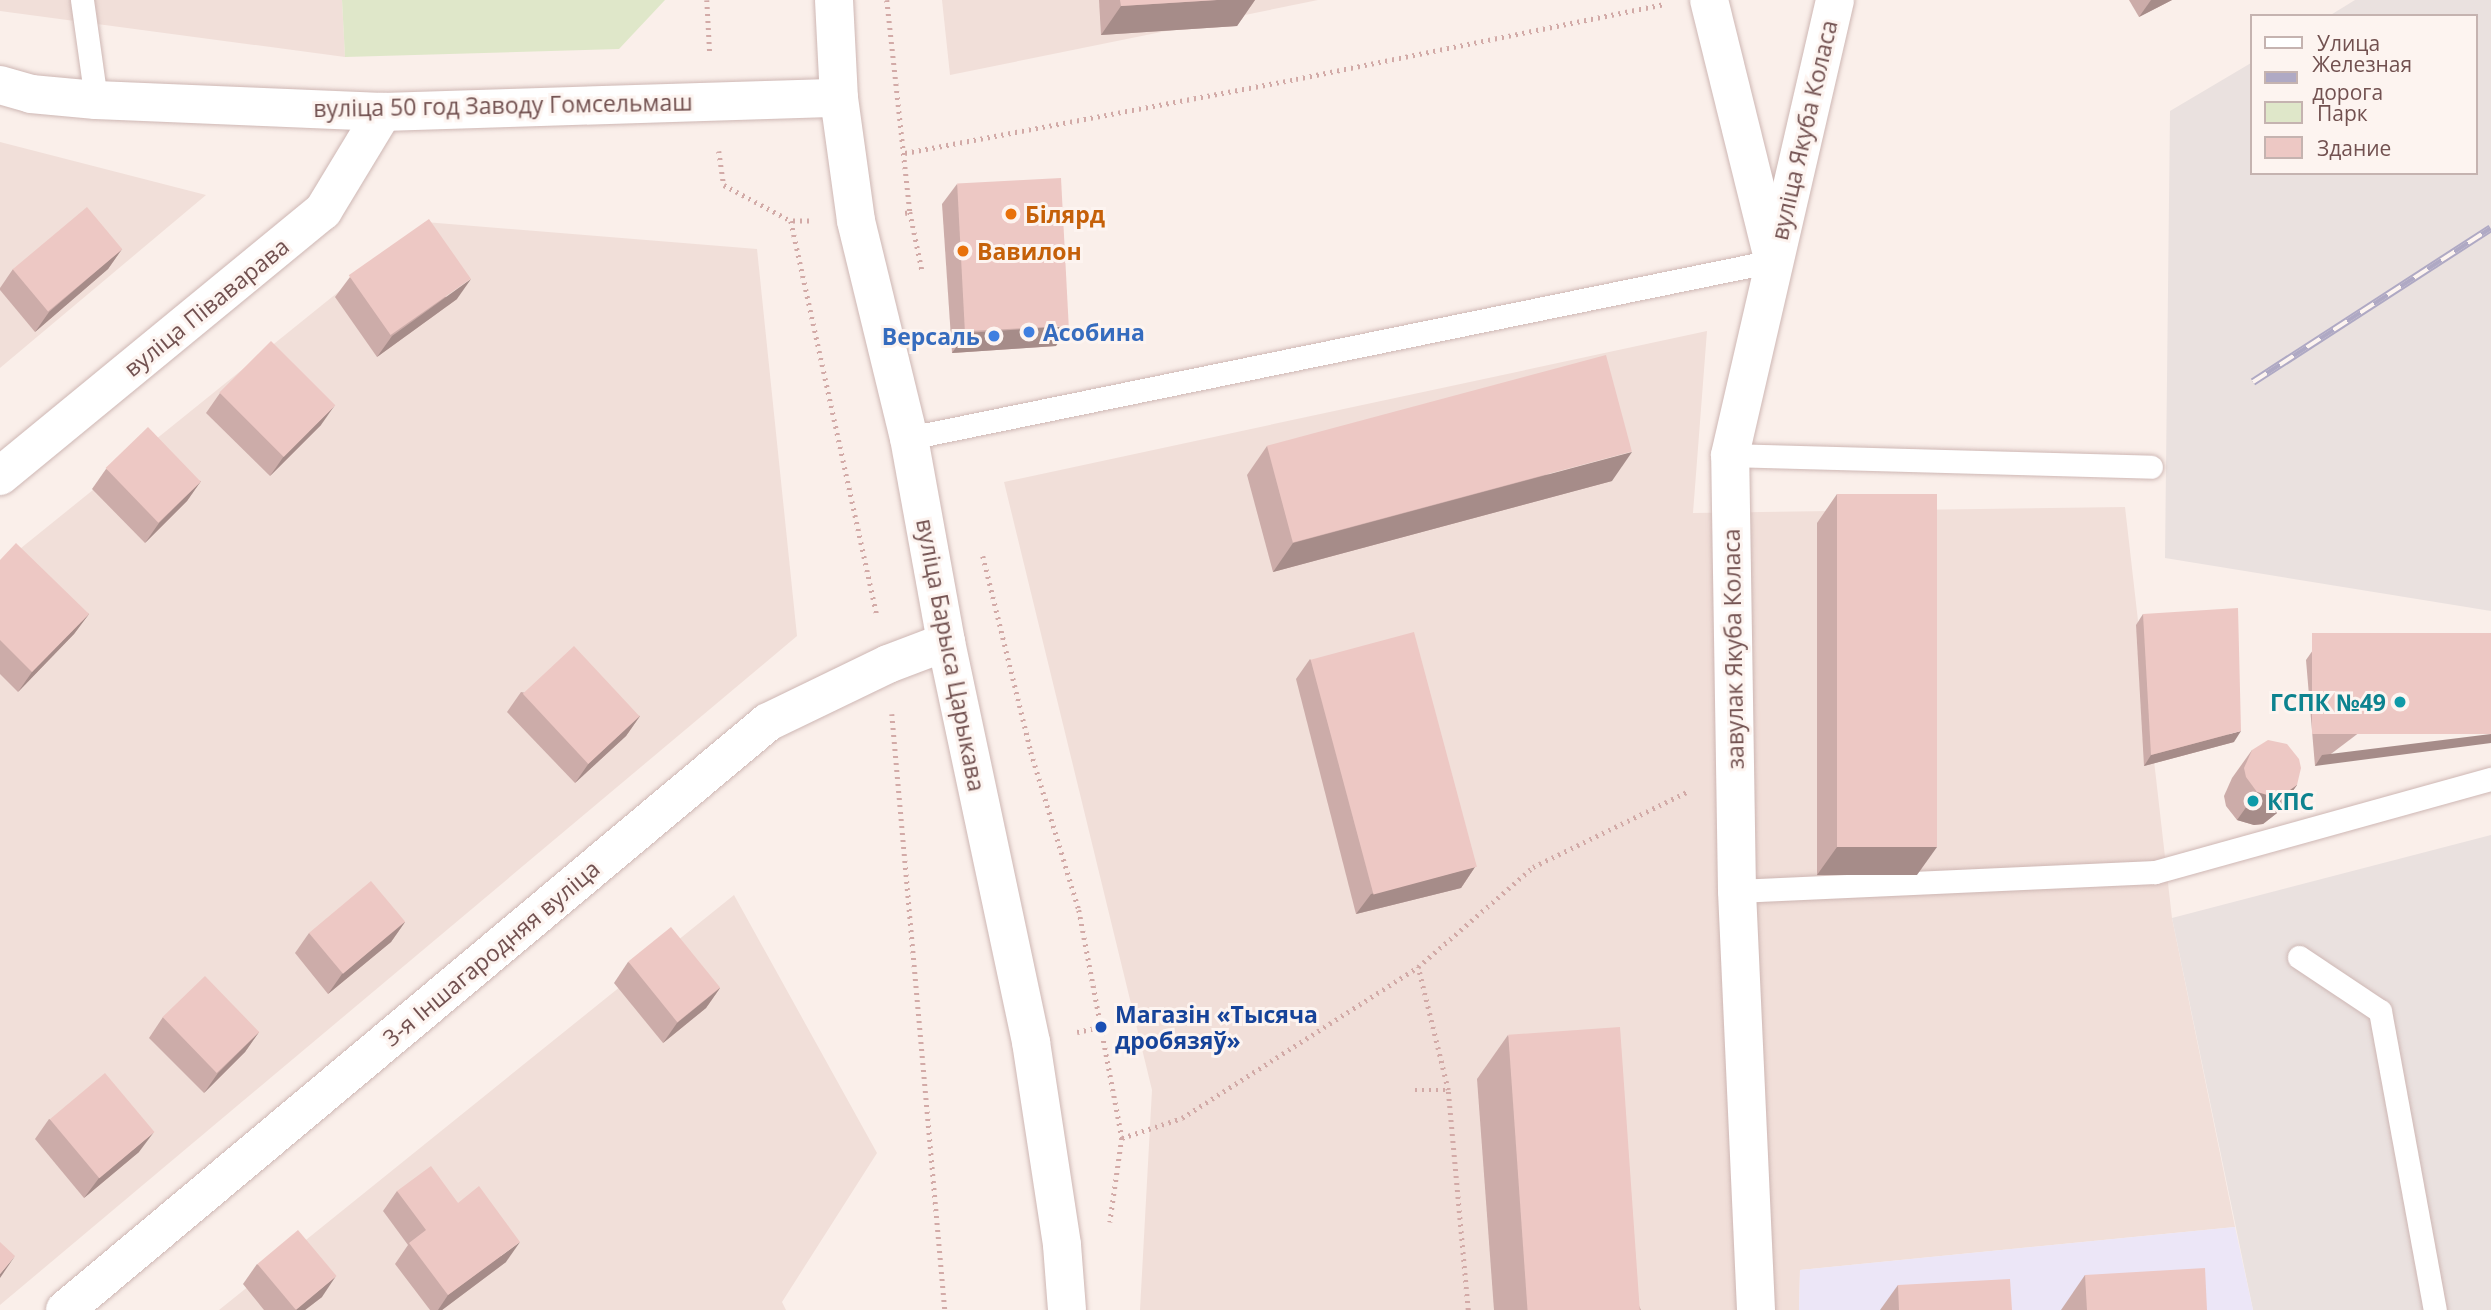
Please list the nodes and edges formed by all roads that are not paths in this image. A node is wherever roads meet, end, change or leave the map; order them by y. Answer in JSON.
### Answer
{"nodes":[{"id":1,"x":82,"y":0,"type":"edge"},
{"id":2,"x":834,"y":0,"type":"edge"},
{"id":3,"x":1709,"y":0,"type":"edge"},
{"id":4,"x":1835,"y":0,"type":"edge"},
{"id":5,"x":0,"y":85,"type":"edge"},
{"id":6,"x":839,"y":97,"type":"junction"},
{"id":7,"x":96,"y":100,"type":"junction"},
{"id":8,"x":383,"y":112,"type":"junction"},
{"id":9,"x":1773,"y":261,"type":"junction"},
{"id":10,"x":909,"y":438,"type":"junction"},
{"id":11,"x":1730,"y":455,"type":"junction"},
{"id":12,"x":2151,"y":467,"type":"dead end"},
{"id":13,"x":0,"y":476,"type":"edge"},
{"id":14,"x":946,"y":642,"type":"junction"},
{"id":15,"x":2491,"y":779,"type":"edge"},
{"id":16,"x":1737,"y":891,"type":"junction"},
{"id":17,"x":2299,"y":957,"type":"dead end"},
{"id":18,"x":65,"y":1310,"type":"edge"},
{"id":19,"x":1067,"y":1310,"type":"edge"},
{"id":20,"x":1756,"y":1310,"type":"edge"},
{"id":21,"x":2435,"y":1310,"type":"edge"}],
"edges":[{"from":1,"to":7,"type":"lane"},
{"from":2,"to":6,"type":"street","name":"вуліца Барыса Царыкава"},
{"from":3,"to":9,"type":"street","name":"завулак Якуба Коласа"},
{"from":4,"to":9,"type":"street","name":"вуліца Якуба Коласа"},
{"from":5,"to":7,"type":"street","name":"вуліца 50 год Заводу Гомсельмаш"},
{"from":6,"to":8,"type":"street","name":"вуліца 50 год Заводу Гомсельмаш"},
{"from":6,"to":10,"type":"street","name":"вуліца Барыса Царыкава"},
{"from":7,"to":8,"type":"street","name":"вуліца 50 год Заводу Гомсельмаш"},
{"from":8,"to":13,"type":"street","name":"вуліца Піваварава"},
{"from":9,"to":10,"type":"lane"},
{"from":9,"to":11,"type":"street","name":"завулак Якуба Коласа"},
{"from":10,"to":14,"type":"street","name":"вуліца Барыса Царыкава"},
{"from":11,"to":12,"type":"lane"},
{"from":11,"to":16,"type":"street","name":"завулак Якуба Коласа"},
{"from":14,"to":18,"type":"street","name":"3-я Іншагародняя вуліца"},
{"from":14,"to":19,"type":"street","name":"вуліца Барыса Царыкава"},
{"from":15,"to":16,"type":"lane"},
{"from":16,"to":20,"type":"street","name":"завулак Якуба Коласа"},
{"from":17,"to":21,"type":"lane"}]}
